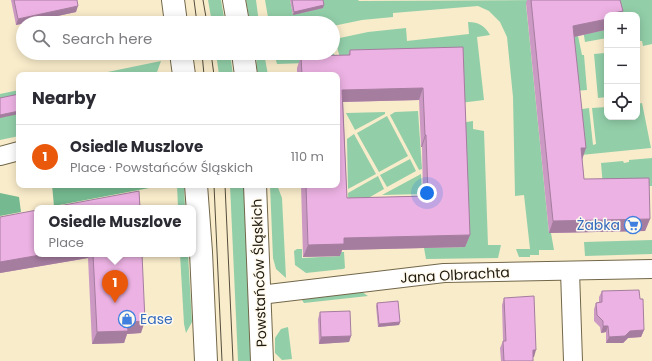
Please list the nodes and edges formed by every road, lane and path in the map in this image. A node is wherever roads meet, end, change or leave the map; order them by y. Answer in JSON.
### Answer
{"nodes":[{"id":1,"x":173,"y":0,"type":"edge"},
{"id":2,"x":234,"y":0,"type":"edge"},
{"id":3,"x":175,"y":16,"type":"edge"},
{"id":4,"x":237,"y":16,"type":"edge"},
{"id":5,"x":182,"y":60,"type":"edge"},
{"id":6,"x":244,"y":60,"type":"edge"},
{"id":7,"x":184,"y":72,"type":"edge"},
{"id":8,"x":246,"y":72,"type":"edge"},
{"id":9,"x":16,"y":152,"type":"edge"},
{"id":10,"x":0,"y":156,"type":"edge"},
{"id":11,"x":196,"y":188,"type":"edge"},
{"id":12,"x":256,"y":188,"type":"edge"},
{"id":13,"x":652,"y":270,"type":"edge"},
{"id":14,"x":570,"y":271,"type":"junction"},
{"id":15,"x":260,"y":295,"type":"junction"},
{"id":16,"x":206,"y":361,"type":"edge"},
{"id":17,"x":262,"y":361,"type":"edge"},
{"id":18,"x":573,"y":361,"type":"edge"}],
"edges":[{"from":1,"to":3,"type":"main road"},
{"from":2,"to":4,"type":"main road"},
{"from":5,"to":7,"type":"main road"},
{"from":6,"to":8,"type":"main road"},
{"from":9,"to":10,"type":"street"},
{"from":11,"to":16,"type":"main road"},
{"from":12,"to":15,"type":"main road","name":"Powstańców Śląskich"},
{"from":13,"to":14,"type":"street","name":"Jana Olbrachta"},
{"from":14,"to":15,"type":"street","name":"Jana Olbrachta"},
{"from":14,"to":18,"type":"street"},
{"from":15,"to":17,"type":"main road","name":"Powstańców Śląskich"}]}
